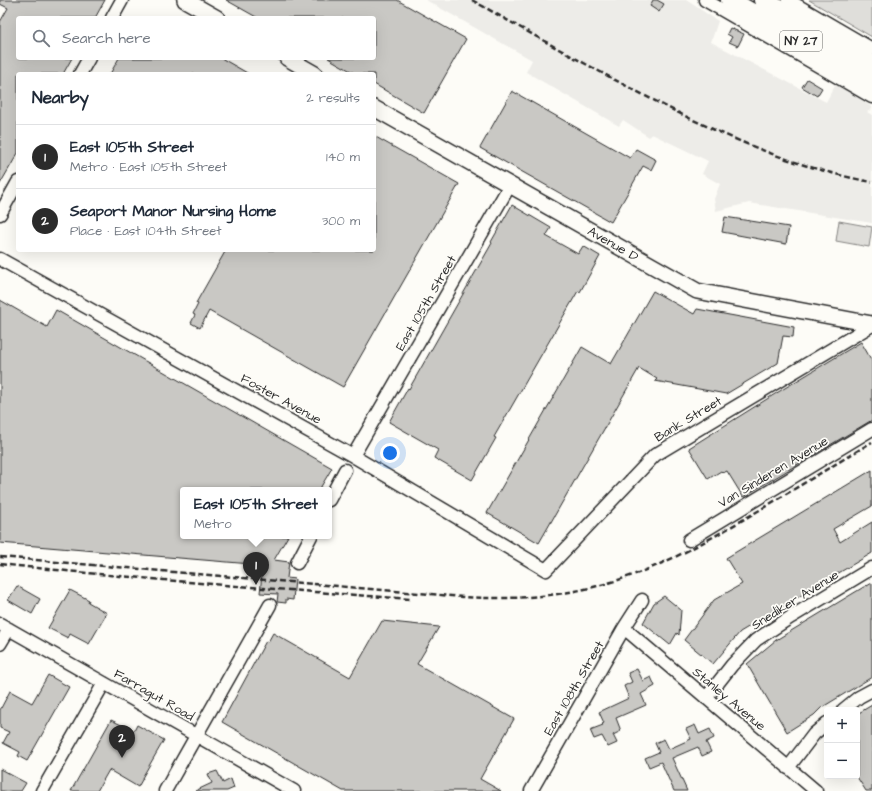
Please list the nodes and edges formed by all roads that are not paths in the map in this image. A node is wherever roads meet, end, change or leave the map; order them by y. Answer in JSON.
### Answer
{"nodes":[{"id":1,"x":122,"y":0,"type":"edge"},
{"id":2,"x":185,"y":0,"type":"edge"},
{"id":3,"x":705,"y":0,"type":"edge"},
{"id":4,"x":730,"y":0,"type":"edge"},
{"id":5,"x":763,"y":0,"type":"edge"},
{"id":6,"x":788,"y":0,"type":"edge"},
{"id":7,"x":113,"y":16,"type":"edge"},
{"id":8,"x":213,"y":16,"type":"edge"},
{"id":9,"x":872,"y":49,"type":"edge"},
{"id":10,"x":88,"y":60,"type":"edge"},
{"id":11,"x":290,"y":60,"type":"edge"},
{"id":12,"x":872,"y":64,"type":"edge"},
{"id":13,"x":81,"y":72,"type":"edge"},
{"id":14,"x":312,"y":72,"type":"edge"},
{"id":15,"x":872,"y":83,"type":"edge"},
{"id":16,"x":872,"y":96,"type":"edge"},
{"id":17,"x":376,"y":109,"type":"edge"},
{"id":18,"x":510,"y":185,"type":"junction"},
{"id":19,"x":16,"y":186,"type":"edge"},
{"id":20,"x":0,"y":214,"type":"edge"},
{"id":21,"x":0,"y":259,"type":"edge"},
{"id":22,"x":872,"y":325,"type":"edge"},
{"id":23,"x":872,"y":429,"type":"edge"},
{"id":24,"x":353,"y":456,"type":"junction"},
{"id":25,"x":345,"y":470,"type":"dead end"},
{"id":26,"x":332,"y":494,"type":"edge"},
{"id":27,"x":309,"y":539,"type":"edge"},
{"id":28,"x":689,"y":540,"type":"dead end"},
{"id":29,"x":296,"y":563,"type":"dead end"},
{"id":30,"x":872,"y":568,"type":"edge"},
{"id":31,"x":546,"y":570,"type":"joint"},
{"id":32,"x":642,"y":600,"type":"dead end"},
{"id":33,"x":270,"y":605,"type":"dead end"},
{"id":34,"x":4,"y":627,"type":"edge"},
{"id":35,"x":624,"y":628,"type":"junction"},
{"id":36,"x":0,"y":644,"type":"edge"},
{"id":37,"x":104,"y":683,"type":"junction"},
{"id":38,"x":872,"y":690,"type":"edge"},
{"id":39,"x":706,"y":698,"type":"junction"},
{"id":40,"x":847,"y":707,"type":"edge"},
{"id":41,"x":824,"y":726,"type":"edge"},
{"id":42,"x":195,"y":735,"type":"junction"},
{"id":43,"x":788,"y":768,"type":"junction"},
{"id":44,"x":42,"y":791,"type":"edge"},
{"id":45,"x":165,"y":791,"type":"edge"},
{"id":46,"x":294,"y":791,"type":"edge"},
{"id":47,"x":531,"y":791,"type":"edge"},
{"id":48,"x":816,"y":791,"type":"edge"}],
"edges":[{"from":1,"to":7,"type":"street"},
{"from":2,"to":8,"type":"main road"},
{"from":3,"to":16,"type":"street"},
{"from":4,"to":15,"type":"highway","number":"NY 27"},
{"from":5,"to":12,"type":"highway","number":"NY 27"},
{"from":6,"to":9,"type":"street"},
{"from":10,"to":13,"type":"street"},
{"from":11,"to":14,"type":"main road"},
{"from":17,"to":18,"type":"main road","name":"Avenue D"},
{"from":18,"to":22,"type":"main road","name":"Avenue D"},
{"from":18,"to":24,"type":"street","name":"East 105th Street"},
{"from":19,"to":20,"type":"street"},
{"from":21,"to":24,"type":"street","name":"Foster Avenue"},
{"from":22,"to":31,"type":"street","name":"Bank Street"},
{"from":23,"to":28,"type":"street","name":"Van Sinderen Avenue"},
{"from":24,"to":31,"type":"street","name":"Foster Avenue"},
{"from":25,"to":26,"type":"street"},
{"from":27,"to":29,"type":"street"},
{"from":30,"to":39,"type":"street","name":"Snediker Avenue"},
{"from":32,"to":35,"type":"street","name":"East 108th Street"},
{"from":33,"to":42,"type":"street"},
{"from":34,"to":36,"type":"street"},
{"from":34,"to":37,"type":"street","name":"Farragut Road"},
{"from":35,"to":39,"type":"street","name":"Stanley Avenue"},
{"from":35,"to":47,"type":"street","name":"East 108th Street"},
{"from":37,"to":42,"type":"street","name":"Farragut Road"},
{"from":37,"to":44,"type":"street"},
{"from":38,"to":40,"type":"street"},
{"from":39,"to":43,"type":"street","name":"Stanley Avenue"},
{"from":41,"to":43,"type":"street"},
{"from":42,"to":45,"type":"street"},
{"from":42,"to":46,"type":"street","name":"Farragut Road"},
{"from":43,"to":48,"type":"street","name":"Stanley Avenue"}]}
